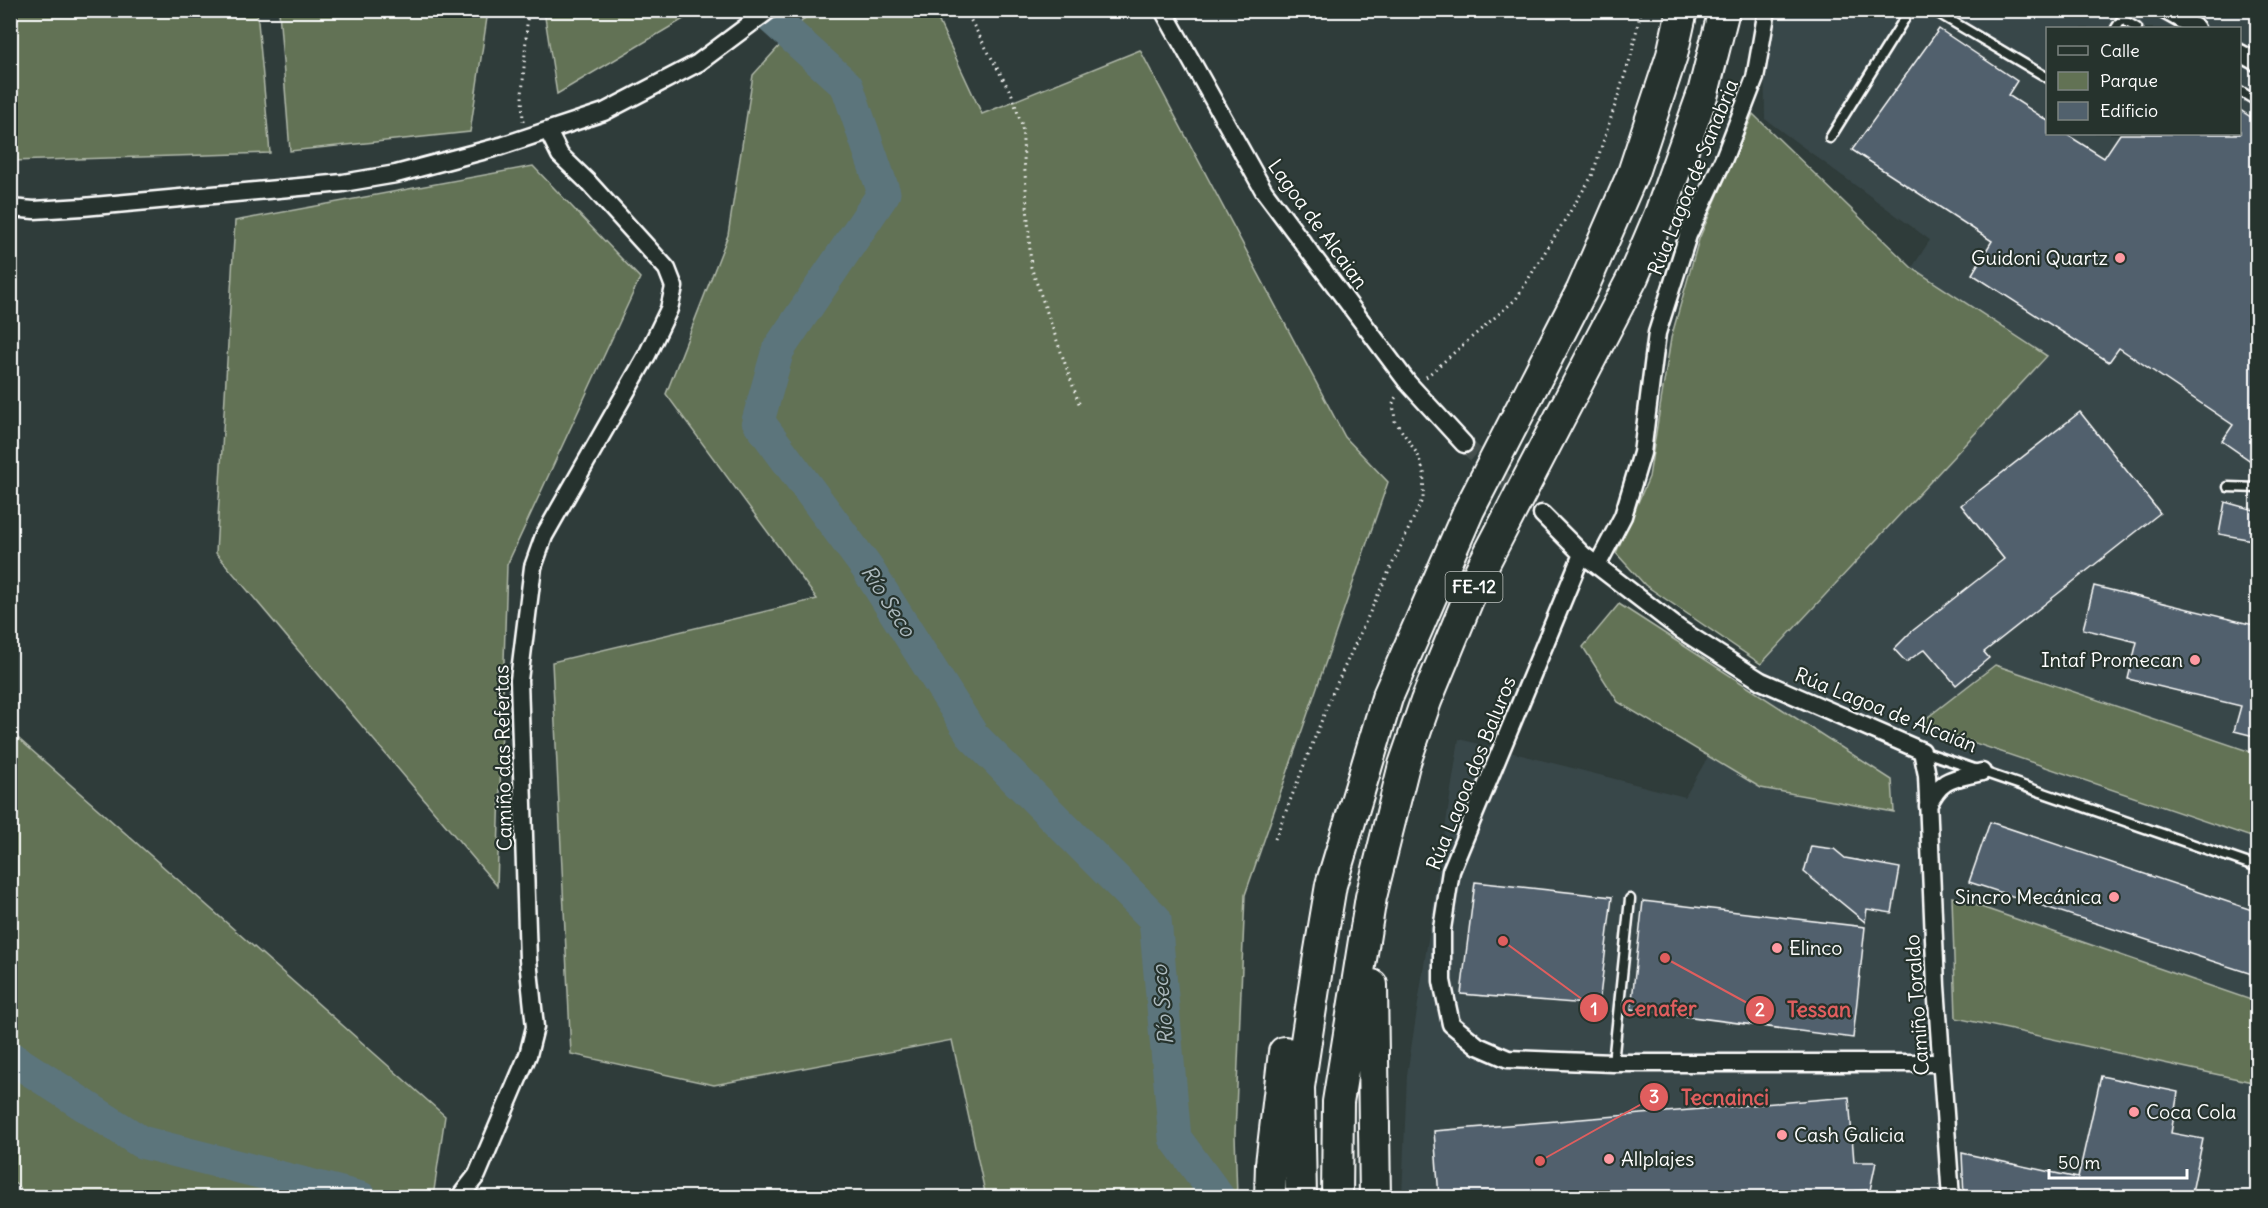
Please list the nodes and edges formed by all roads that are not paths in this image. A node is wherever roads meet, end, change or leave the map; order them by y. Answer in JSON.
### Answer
{"nodes":[{"id":1,"x":769,"y":10,"type":"edge"},
{"id":2,"x":1163,"y":10,"type":"edge"},
{"id":3,"x":1682,"y":10,"type":"edge"},
{"id":4,"x":1724,"y":10,"type":"edge"},
{"id":5,"x":1767,"y":10,"type":"edge"},
{"id":6,"x":1910,"y":10,"type":"edge"},
{"id":7,"x":1933,"y":10,"type":"edge"},
{"id":8,"x":2127,"y":10,"type":"edge"},
{"id":9,"x":2164,"y":10,"type":"edge"},
{"id":10,"x":2122,"y":19,"type":"junction"},
{"id":11,"x":2117,"y":27,"type":"edge"},
{"id":12,"x":2135,"y":27,"type":"edge"},
{"id":13,"x":2194,"y":27,"type":"edge"},
{"id":14,"x":2241,"y":54,"type":"edge"},
{"id":15,"x":2258,"y":63,"type":"edge"},
{"id":16,"x":2046,"y":77,"type":"edge"},
{"id":17,"x":2241,"y":92,"type":"edge"},
{"id":18,"x":2258,"y":102,"type":"edge"},
{"id":19,"x":548,"y":130,"type":"junction"},
{"id":20,"x":1830,"y":138,"type":"dead end"},
{"id":21,"x":10,"y":208,"type":"edge"},
{"id":22,"x":1464,"y":444,"type":"tunnel mouth"},
{"id":23,"x":2228,"y":488,"type":"dead end"},
{"id":24,"x":2258,"y":489,"type":"edge"},
{"id":25,"x":1542,"y":514,"type":"tunnel mouth"},
{"id":26,"x":1582,"y":554,"type":"junction"},
{"id":27,"x":1598,"y":564,"type":"junction"},
{"id":28,"x":1922,"y":751,"type":"junction"},
{"id":29,"x":1982,"y":772,"type":"junction"},
{"id":30,"x":1927,"y":810,"type":"junction"},
{"id":31,"x":2258,"y":867,"type":"edge"},
{"id":32,"x":1331,"y":885,"type":"junction"},
{"id":33,"x":1371,"y":897,"type":"junction"},
{"id":34,"x":1630,"y":899,"type":"dead end"},
{"id":35,"x":1613,"y":1063,"type":"junction"},
{"id":36,"x":1941,"y":1063,"type":"junction"},
{"id":37,"x":459,"y":1197,"type":"edge"},
{"id":38,"x":1270,"y":1197,"type":"edge"},
{"id":39,"x":1301,"y":1197,"type":"edge"},
{"id":40,"x":1337,"y":1197,"type":"edge"},
{"id":41,"x":1376,"y":1197,"type":"edge"},
{"id":42,"x":1951,"y":1197,"type":"edge"}],
"edges":[{"from":1,"to":19,"type":"street"},
{"from":2,"to":22,"type":"street","name":"Lagoa de Alcaian"},
{"from":3,"to":32,"type":"highway","number":"FE-12"},
{"from":4,"to":33,"type":"highway","number":"FE-12"},
{"from":5,"to":27,"type":"street","name":"Rúa Lagoa de Sanabria"},
{"from":6,"to":20,"type":"lane"},
{"from":7,"to":16,"type":"lane"},
{"from":8,"to":10,"type":"lane"},
{"from":9,"to":13,"type":"street"},
{"from":10,"to":11,"type":"lane"},
{"from":10,"to":12,"type":"lane"},
{"from":14,"to":15,"type":"street"},
{"from":17,"to":18,"type":"lane"},
{"from":19,"to":21,"type":"street"},
{"from":19,"to":37,"type":"street","name":"Camiño das Refertas"},
{"from":23,"to":24,"type":"lane"},
{"from":25,"to":26,"type":"street","name":"Rúa Lagoa de Alcaián"},
{"from":26,"to":27,"type":"street","name":"Rúa Lagoa de Alcaián"},
{"from":26,"to":35,"type":"street","name":"Rúa Lagoa dos Baluros"},
{"from":27,"to":28,"type":"street","name":"Rúa Lagoa de Alcaián"},
{"from":28,"to":29,"type":"lane","name":"Rúa Lagoa de Alcaián"},
{"from":28,"to":30,"type":"street","name":"Camiño Toraldo"},
{"from":29,"to":30,"type":"street"},
{"from":29,"to":31,"type":"lane","name":"Rúa Lagoa de Alcaián"},
{"from":30,"to":36,"type":"street","name":"Camiño Toraldo"},
{"from":32,"to":38,"type":"highway"},
{"from":32,"to":39,"type":"highway","number":"FE-12"},
{"from":33,"to":40,"type":"highway","number":"FE-12"},
{"from":33,"to":41,"type":"highway"},
{"from":34,"to":35,"type":"lane"},
{"from":35,"to":36,"type":"street","name":"Rúa Lagoa dos Baluros"},
{"from":36,"to":42,"type":"street","name":"Camiño Toraldo"}]}
